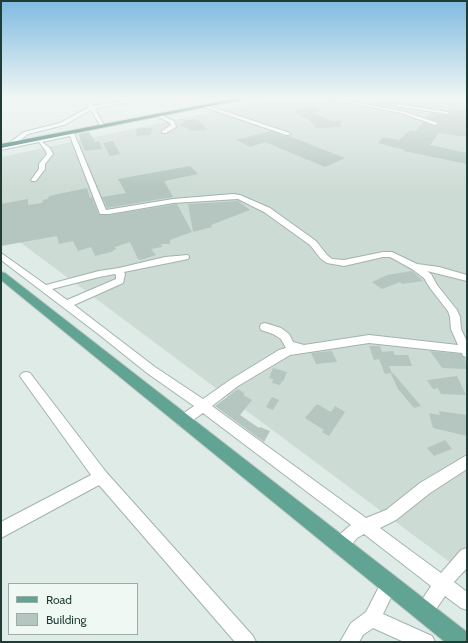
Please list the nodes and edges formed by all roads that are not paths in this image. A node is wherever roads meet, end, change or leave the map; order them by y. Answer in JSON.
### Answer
{"nodes":[{"id":1,"x":42,"y":129,"type":"edge"},
{"id":2,"x":90,"y":129,"type":"edge"},
{"id":3,"x":169,"y":129,"type":"edge"},
{"id":4,"x":273,"y":129,"type":"edge"},
{"id":5,"x":164,"y":132,"type":"dead end"},
{"id":6,"x":72,"y":133,"type":"junction"},
{"id":7,"x":288,"y":134,"type":"dead end"},
{"id":8,"x":55,"y":136,"type":"junction"},
{"id":9,"x":41,"y":143,"type":"dead end"},
{"id":10,"x":12,"y":144,"type":"junction"},
{"id":11,"x":1,"y":147,"type":"edge"},
{"id":12,"x":34,"y":180,"type":"dead end"},
{"id":13,"x":1,"y":256,"type":"edge"},
{"id":14,"x":185,"y":257,"type":"dead end"},
{"id":15,"x":415,"y":267,"type":"junction"},
{"id":16,"x":117,"y":272,"type":"junction"},
{"id":17,"x":1,"y":275,"type":"edge"},
{"id":18,"x":467,"y":278,"type":"edge"},
{"id":19,"x":45,"y":288,"type":"junction"},
{"id":20,"x":70,"y":303,"type":"dead end"},
{"id":21,"x":265,"y":327,"type":"dead end"},
{"id":22,"x":305,"y":349,"type":"junction"},
{"id":23,"x":467,"y":351,"type":"edge"},
{"id":24,"x":26,"y":376,"type":"dead end"},
{"id":25,"x":202,"y":405,"type":"junction"},
{"id":26,"x":182,"y":421,"type":"junction"},
{"id":27,"x":467,"y":461,"type":"edge"},
{"id":28,"x":101,"y":477,"type":"junction"},
{"id":29,"x":364,"y":526,"type":"junction"},
{"id":30,"x":1,"y":530,"type":"edge"},
{"id":31,"x":340,"y":546,"type":"junction"},
{"id":32,"x":467,"y":556,"type":"edge"},
{"id":33,"x":443,"y":583,"type":"junction"},
{"id":34,"x":389,"y":585,"type":"junction"},
{"id":35,"x":467,"y":602,"type":"edge"},
{"id":36,"x":424,"y":612,"type":"junction"},
{"id":37,"x":372,"y":618,"type":"junction"},
{"id":38,"x":247,"y":642,"type":"edge"},
{"id":39,"x":349,"y":642,"type":"edge"},
{"id":40,"x":426,"y":642,"type":"edge"},
{"id":41,"x":462,"y":642,"type":"edge"}],
"edges":[{"from":1,"to":10,"type":"street"},
{"from":2,"to":6,"type":"highway"},
{"from":3,"to":5,"type":"street"},
{"from":4,"to":7,"type":"street"},
{"from":6,"to":8,"type":"highway"},
{"from":6,"to":11,"type":"street"},
{"from":6,"to":15,"type":"street"},
{"from":8,"to":10,"type":"highway"},
{"from":8,"to":11,"type":"highway"},
{"from":9,"to":12,"type":"street"},
{"from":10,"to":11,"type":"highway"},
{"from":13,"to":19,"type":"street"},
{"from":14,"to":16,"type":"street"},
{"from":15,"to":18,"type":"street"},
{"from":15,"to":23,"type":"street"},
{"from":16,"to":19,"type":"street"},
{"from":16,"to":20,"type":"street"},
{"from":17,"to":26,"type":"main road"},
{"from":19,"to":25,"type":"street"},
{"from":21,"to":22,"type":"street"},
{"from":22,"to":23,"type":"street"},
{"from":22,"to":25,"type":"street"},
{"from":24,"to":28,"type":"street"},
{"from":25,"to":26,"type":"street"},
{"from":25,"to":29,"type":"street"},
{"from":26,"to":31,"type":"main road"},
{"from":27,"to":29,"type":"street"},
{"from":28,"to":30,"type":"street"},
{"from":28,"to":38,"type":"street"},
{"from":29,"to":31,"type":"street"},
{"from":29,"to":33,"type":"street"},
{"from":31,"to":34,"type":"main road"},
{"from":32,"to":33,"type":"street"},
{"from":33,"to":35,"type":"street"},
{"from":33,"to":36,"type":"street"},
{"from":34,"to":36,"type":"main road"},
{"from":34,"to":37,"type":"street"},
{"from":36,"to":41,"type":"main road"},
{"from":37,"to":39,"type":"street"},
{"from":37,"to":40,"type":"street"}]}
